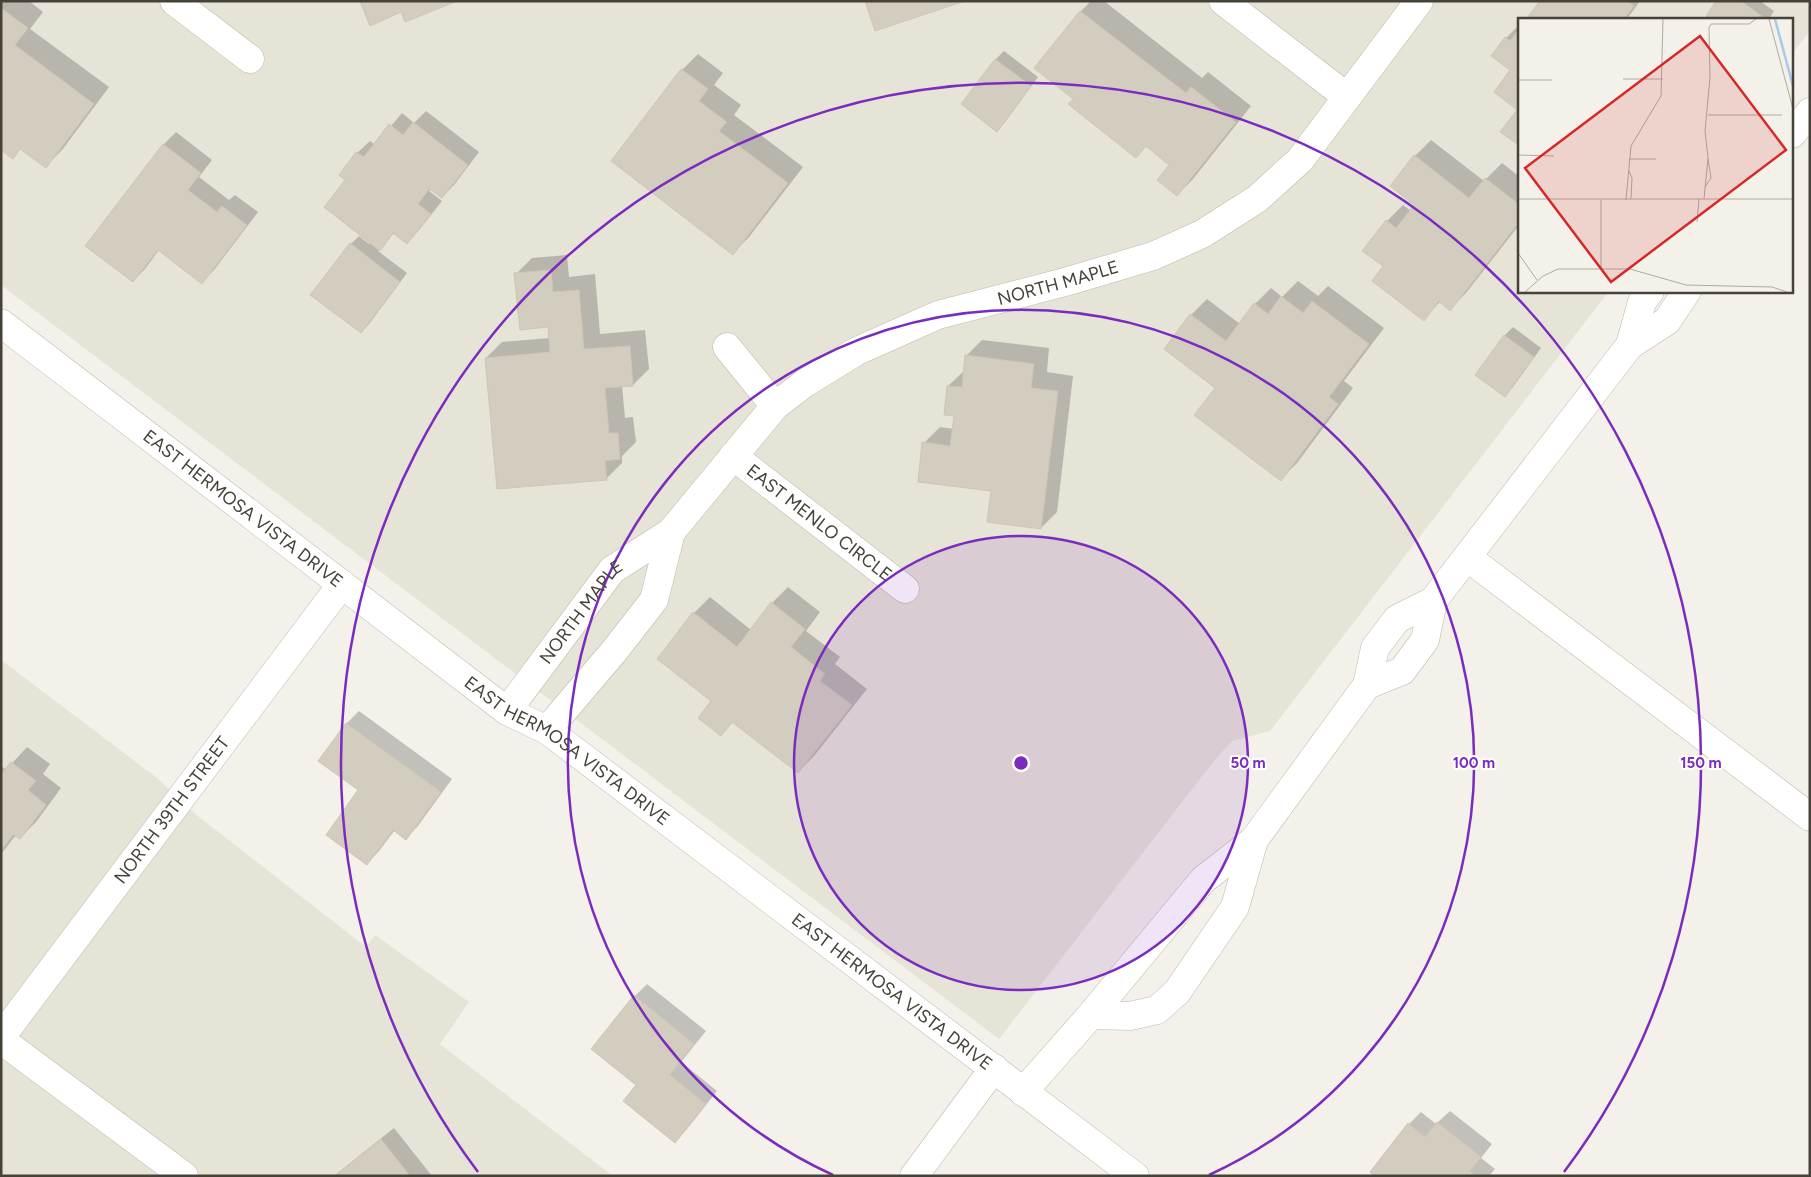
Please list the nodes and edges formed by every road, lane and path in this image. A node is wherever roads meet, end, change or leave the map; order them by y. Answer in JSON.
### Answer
{"nodes":[{"id":1,"x":174,"y":1,"type":"edge"},
{"id":2,"x":1223,"y":1,"type":"edge"},
{"id":3,"x":1419,"y":1,"type":"edge"},
{"id":4,"x":250,"y":59,"type":"dead end"},
{"id":5,"x":1347,"y":97,"type":"junction"},
{"id":6,"x":1810,"y":112,"type":"edge"},
{"id":7,"x":1794,"y":132,"type":"edge"},
{"id":8,"x":1649,"y":292,"type":"edge"},
{"id":9,"x":1686,"y":292,"type":"edge"},
{"id":10,"x":1,"y":323,"type":"edge"},
{"id":11,"x":1630,"y":345,"type":"junction"},
{"id":12,"x":727,"y":347,"type":"dead end"},
{"id":13,"x":775,"y":406,"type":"junction"},
{"id":14,"x":733,"y":456,"type":"junction"},
{"id":15,"x":672,"y":532,"type":"junction"},
{"id":16,"x":1466,"y":557,"type":"junction"},
{"id":17,"x":342,"y":584,"type":"junction"},
{"id":18,"x":905,"y":589,"type":"dead end"},
{"id":19,"x":507,"y":711,"type":"junction"},
{"id":20,"x":548,"y":730,"type":"junction"},
{"id":21,"x":1810,"y":817,"type":"edge"},
{"id":22,"x":1254,"y":840,"type":"junction"},
{"id":23,"x":1091,"y":1015,"type":"junction"},
{"id":24,"x":1,"y":1039,"type":"edge"},
{"id":25,"x":994,"y":1068,"type":"junction"},
{"id":26,"x":1023,"y":1092,"type":"junction"},
{"id":27,"x":184,"y":1176,"type":"edge"},
{"id":28,"x":914,"y":1176,"type":"edge"},
{"id":29,"x":1135,"y":1176,"type":"edge"}],
"edges":[{"from":1,"to":4,"type":"street"},
{"from":2,"to":5,"type":"street"},
{"from":3,"to":5,"type":"street","name":"NORTH MAPLE"},
{"from":5,"to":13,"type":"street","name":"NORTH MAPLE"},
{"from":6,"to":7,"type":"street"},
{"from":8,"to":11,"type":"street"},
{"from":9,"to":11,"type":"street"},
{"from":10,"to":17,"type":"street","name":"EAST HERMOSA VISTA DRIVE"},
{"from":11,"to":16,"type":"street"},
{"from":12,"to":13,"type":"street"},
{"from":13,"to":14,"type":"street","name":"NORTH MAPLE"},
{"from":14,"to":15,"type":"street","name":"NORTH MAPLE"},
{"from":14,"to":18,"type":"street","name":"EAST MENLO CIRCLE"},
{"from":15,"to":19,"type":"street","name":"NORTH MAPLE"},
{"from":15,"to":20,"type":"street","name":"NORTH MAPLE"},
{"from":16,"to":21,"type":"street"},
{"from":16,"to":22,"type":"street"},
{"from":17,"to":19,"type":"street","name":"EAST HERMOSA VISTA DRIVE"},
{"from":17,"to":24,"type":"street","name":"NORTH 39TH STREET"},
{"from":19,"to":20,"type":"street","name":"EAST HERMOSA VISTA DRIVE"},
{"from":20,"to":25,"type":"street","name":"EAST HERMOSA VISTA DRIVE"},
{"from":22,"to":23,"type":"street"},
{"from":22,"to":23,"type":"street"},
{"from":23,"to":26,"type":"street"},
{"from":24,"to":27,"type":"street"},
{"from":25,"to":26,"type":"street","name":"EAST HERMOSA VISTA DRIVE"},
{"from":25,"to":28,"type":"street"},
{"from":26,"to":29,"type":"street","name":"EAST HERMOSA VISTA DRIVE"}]}
